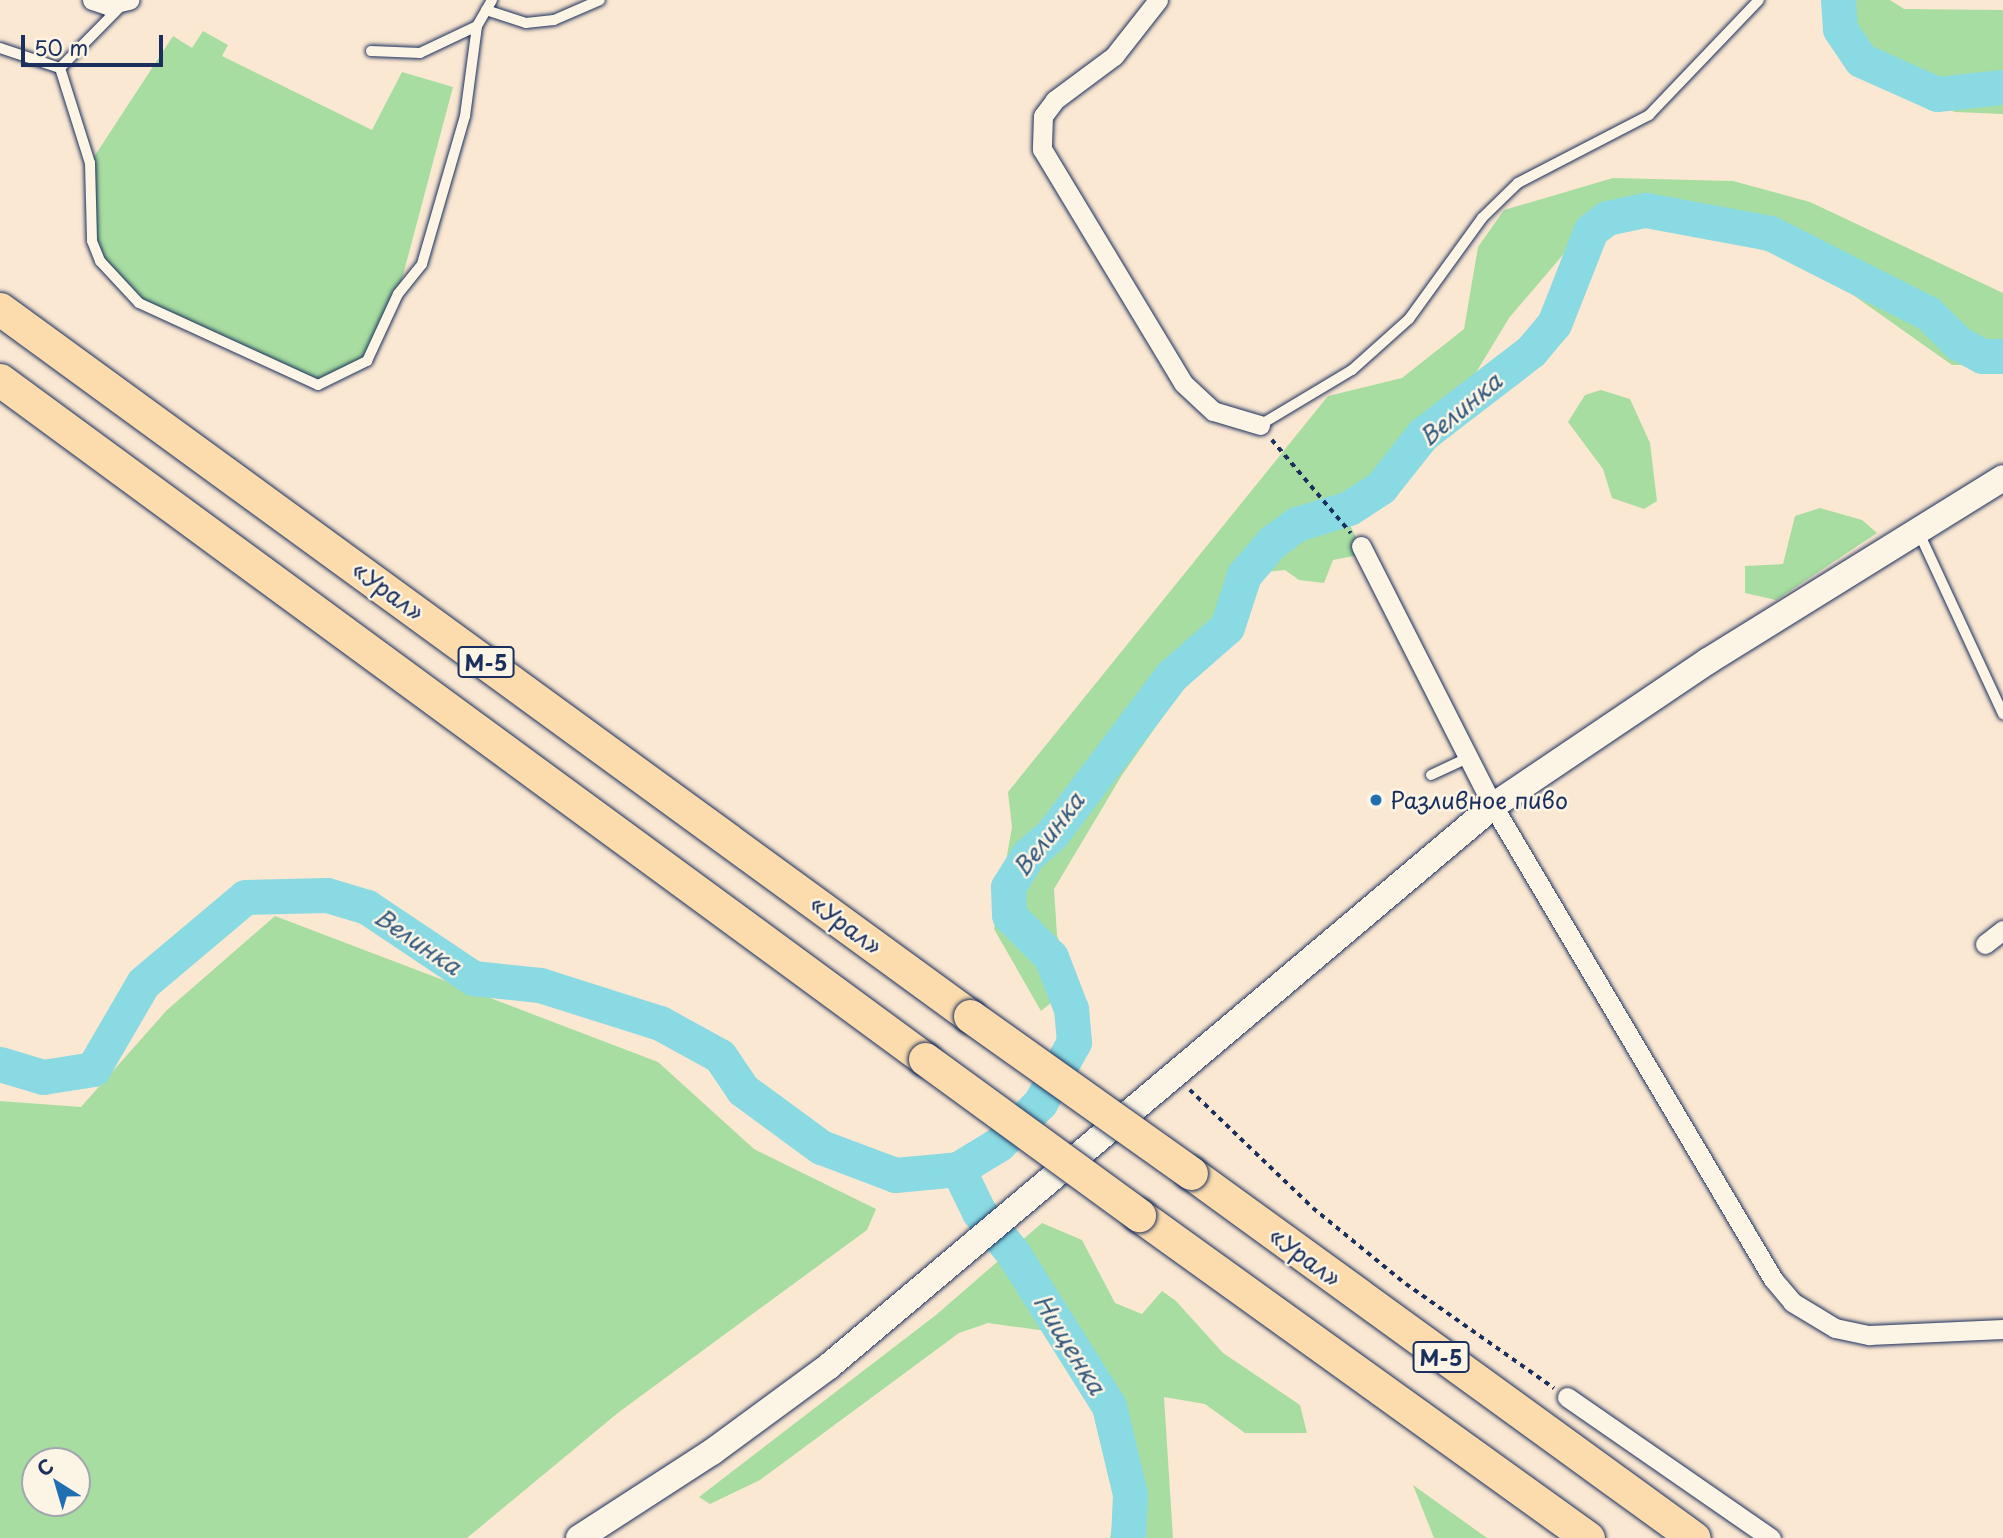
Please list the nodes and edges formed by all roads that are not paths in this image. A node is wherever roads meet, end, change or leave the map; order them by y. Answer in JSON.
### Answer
{"nodes":[{"id":1,"x":92,"y":0,"type":"edge"},
{"id":2,"x":600,"y":0,"type":"edge"},
{"id":3,"x":1158,"y":0,"type":"edge"},
{"id":4,"x":1759,"y":0,"type":"edge"},
{"id":5,"x":127,"y":2,"type":"edge"},
{"id":6,"x":489,"y":5,"type":"edge"},
{"id":7,"x":477,"y":26,"type":"junction"},
{"id":8,"x":0,"y":48,"type":"edge"},
{"id":9,"x":371,"y":51,"type":"dead end"},
{"id":10,"x":60,"y":68,"type":"junction"},
{"id":11,"x":0,"y":309,"type":"edge"},
{"id":12,"x":0,"y":380,"type":"edge"},
{"id":13,"x":1260,"y":425,"type":"joint"},
{"id":14,"x":2003,"y":478,"type":"edge"},
{"id":15,"x":1919,"y":533,"type":"junction"},
{"id":16,"x":1361,"y":545,"type":"road end"},
{"id":17,"x":2003,"y":714,"type":"edge"},
{"id":18,"x":1467,"y":758,"type":"junction"},
{"id":19,"x":1431,"y":775,"type":"dead end"},
{"id":20,"x":1493,"y":806,"type":"junction"},
{"id":21,"x":2003,"y":930,"type":"edge"},
{"id":22,"x":1985,"y":944,"type":"dead end"},
{"id":23,"x":2003,"y":1329,"type":"edge"},
{"id":24,"x":1567,"y":1397,"type":"road end"},
{"id":25,"x":579,"y":1538,"type":"edge"},
{"id":26,"x":1588,"y":1538,"type":"edge"},
{"id":27,"x":1694,"y":1538,"type":"edge"},
{"id":28,"x":1771,"y":1538,"type":"edge"}],
"edges":[{"from":1,"to":5,"type":"street"},
{"from":2,"to":6,"type":"lane"},
{"from":3,"to":13,"type":"street"},
{"from":4,"to":13,"type":"lane"},
{"from":5,"to":10,"type":"lane"},
{"from":6,"to":7,"type":"lane"},
{"from":7,"to":9,"type":"lane"},
{"from":7,"to":10,"type":"lane"},
{"from":8,"to":10,"type":"lane"},
{"from":11,"to":27,"type":"highway","name":"«Урал»","number":"М-5","bridge":true},
{"from":12,"to":26,"type":"highway","number":"М-5","bridge":true},
{"from":14,"to":15,"type":"street"},
{"from":15,"to":17,"type":"lane"},
{"from":15,"to":20,"type":"street"},
{"from":16,"to":18,"type":"street"},
{"from":18,"to":19,"type":"lane"},
{"from":18,"to":20,"type":"street"},
{"from":20,"to":23,"type":"street"},
{"from":20,"to":25,"type":"street"},
{"from":21,"to":22,"type":"street"},
{"from":24,"to":28,"type":"street"}]}
